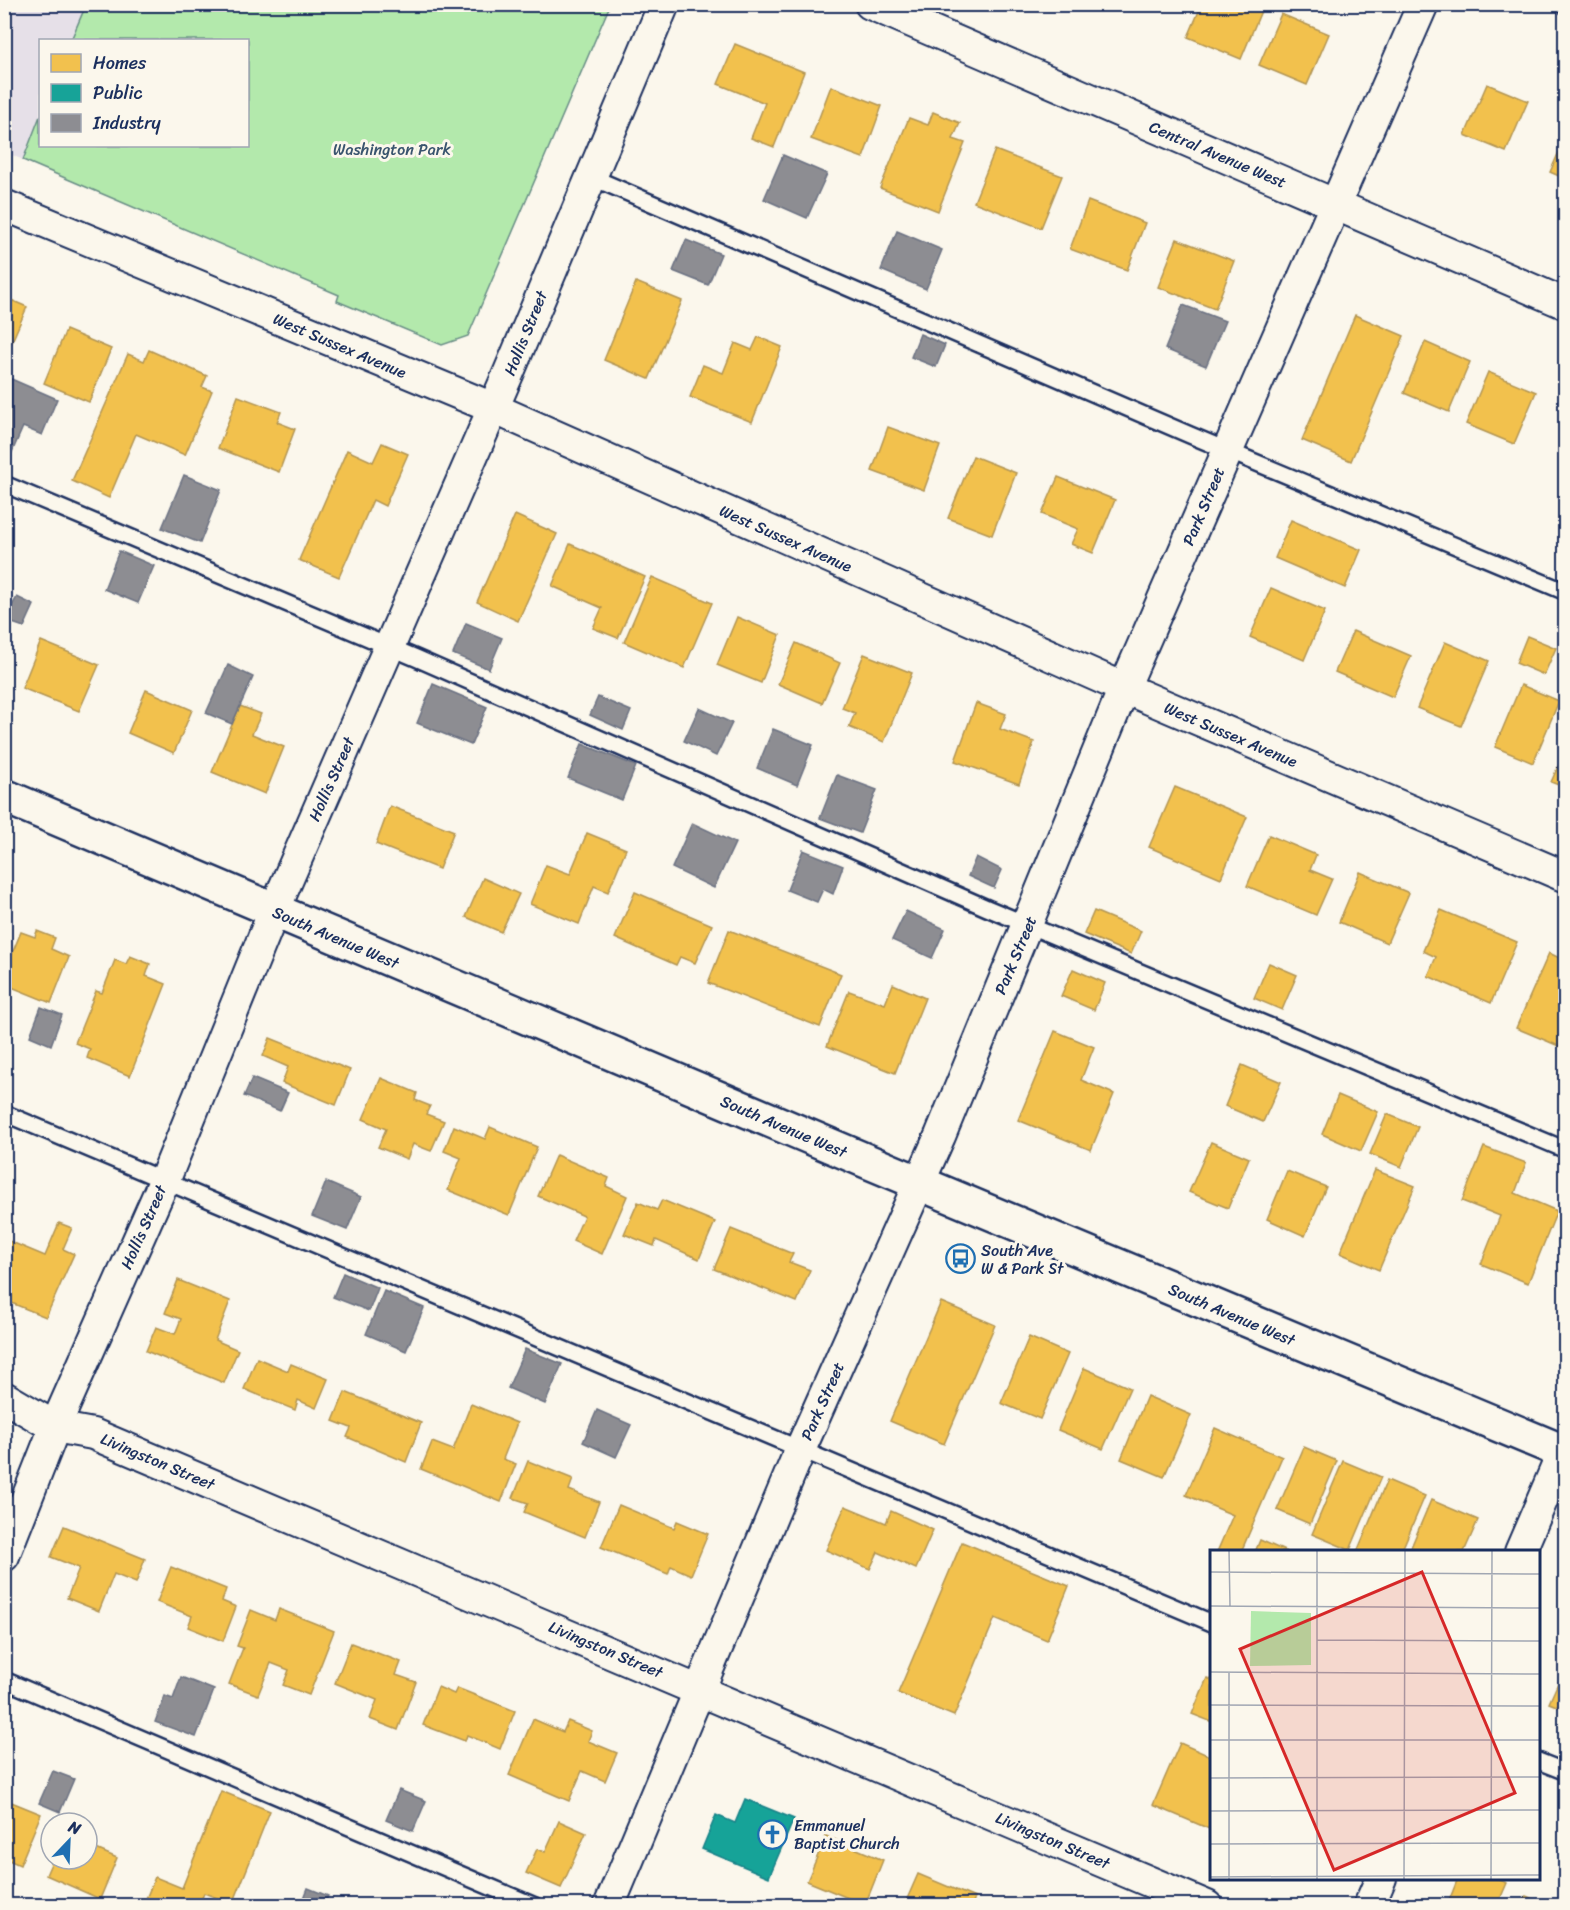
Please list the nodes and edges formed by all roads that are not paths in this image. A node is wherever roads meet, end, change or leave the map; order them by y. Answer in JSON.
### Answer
{"nodes":[{"id":1,"x":664,"y":4,"type":"edge"},
{"id":2,"x":870,"y":4,"type":"edge"},
{"id":3,"x":1423,"y":4,"type":"edge"},
{"id":4,"x":590,"y":176,"type":"junction"},
{"id":5,"x":1336,"y":204,"type":"junction"},
{"id":6,"x":4,"y":205,"type":"edge"},
{"id":7,"x":1566,"y":304,"type":"edge"},
{"id":8,"x":493,"y":408,"type":"junction"},
{"id":9,"x":1227,"y":451,"type":"junction"},
{"id":10,"x":4,"y":484,"type":"edge"},
{"id":11,"x":1566,"y":592,"type":"edge"},
{"id":12,"x":389,"y":646,"type":"junction"},
{"id":13,"x":1124,"y":688,"type":"junction"},
{"id":14,"x":4,"y":796,"type":"edge"},
{"id":15,"x":1566,"y":877,"type":"edge"},
{"id":16,"x":274,"y":911,"type":"junction"},
{"id":17,"x":1028,"y":925,"type":"junction"},
{"id":18,"x":4,"y":1113,"type":"edge"},
{"id":19,"x":1566,"y":1150,"type":"edge"},
{"id":20,"x":165,"y":1179,"type":"junction"},
{"id":21,"x":919,"y":1183,"type":"junction"},
{"id":22,"x":4,"y":1397,"type":"edge"},
{"id":23,"x":55,"y":1427,"type":"junction"},
{"id":24,"x":800,"y":1450,"type":"junction"},
{"id":25,"x":1565,"y":1450,"type":"edge"},
{"id":26,"x":1520,"y":1550,"type":"edge"},
{"id":27,"x":4,"y":1556,"type":"edge"},
{"id":28,"x":1210,"y":1622,"type":"edge"},
{"id":29,"x":4,"y":1680,"type":"edge"},
{"id":30,"x":699,"y":1688,"type":"junction"},
{"id":31,"x":1540,"y":1761,"type":"edge"},
{"id":32,"x":1566,"y":1772,"type":"edge"},
{"id":33,"x":1380,"y":1880,"type":"edge"},
{"id":34,"x":535,"y":1905,"type":"edge"},
{"id":35,"x":609,"y":1905,"type":"edge"},
{"id":36,"x":1207,"y":1905,"type":"edge"},
{"id":37,"x":1369,"y":1905,"type":"edge"}],
"edges":[{"from":1,"to":4,"type":"street","name":"Hollis Street"},
{"from":2,"to":5,"type":"street","name":"Central Avenue West"},
{"from":3,"to":5,"type":"street","name":"Park Street"},
{"from":4,"to":8,"type":"street","name":"Hollis Street"},
{"from":4,"to":9,"type":"lane"},
{"from":5,"to":7,"type":"street","name":"Central Avenue West"},
{"from":5,"to":9,"type":"street","name":"Park Street"},
{"from":6,"to":8,"type":"street","name":"West Sussex Avenue"},
{"from":8,"to":12,"type":"street","name":"Hollis Street"},
{"from":8,"to":13,"type":"street","name":"West Sussex Avenue"},
{"from":9,"to":11,"type":"lane"},
{"from":9,"to":13,"type":"street","name":"Park Street"},
{"from":10,"to":12,"type":"lane"},
{"from":12,"to":16,"type":"street","name":"Hollis Street"},
{"from":12,"to":17,"type":"lane"},
{"from":13,"to":15,"type":"street","name":"West Sussex Avenue"},
{"from":13,"to":17,"type":"street","name":"Park Street"},
{"from":14,"to":16,"type":"street","name":"South Avenue West"},
{"from":16,"to":20,"type":"street","name":"Hollis Street"},
{"from":16,"to":21,"type":"street","name":"South Avenue West"},
{"from":17,"to":19,"type":"lane"},
{"from":17,"to":21,"type":"street","name":"Park Street"},
{"from":18,"to":20,"type":"lane"},
{"from":20,"to":23,"type":"street","name":"Hollis Street"},
{"from":20,"to":24,"type":"lane"},
{"from":21,"to":24,"type":"street","name":"Park Street"},
{"from":21,"to":25,"type":"street","name":"South Avenue West"},
{"from":22,"to":23,"type":"street","name":"Livingston Street"},
{"from":23,"to":27,"type":"street","name":"Hollis Street"},
{"from":23,"to":30,"type":"street","name":"Livingston Street"},
{"from":24,"to":28,"type":"lane"},
{"from":24,"to":30,"type":"street","name":"Park Street"},
{"from":25,"to":26,"type":"street"},
{"from":29,"to":34,"type":"lane"},
{"from":30,"to":35,"type":"street","name":"Park Street"},
{"from":30,"to":36,"type":"street","name":"Livingston Street"},
{"from":31,"to":32,"type":"lane"},
{"from":33,"to":37,"type":"street"}]}
